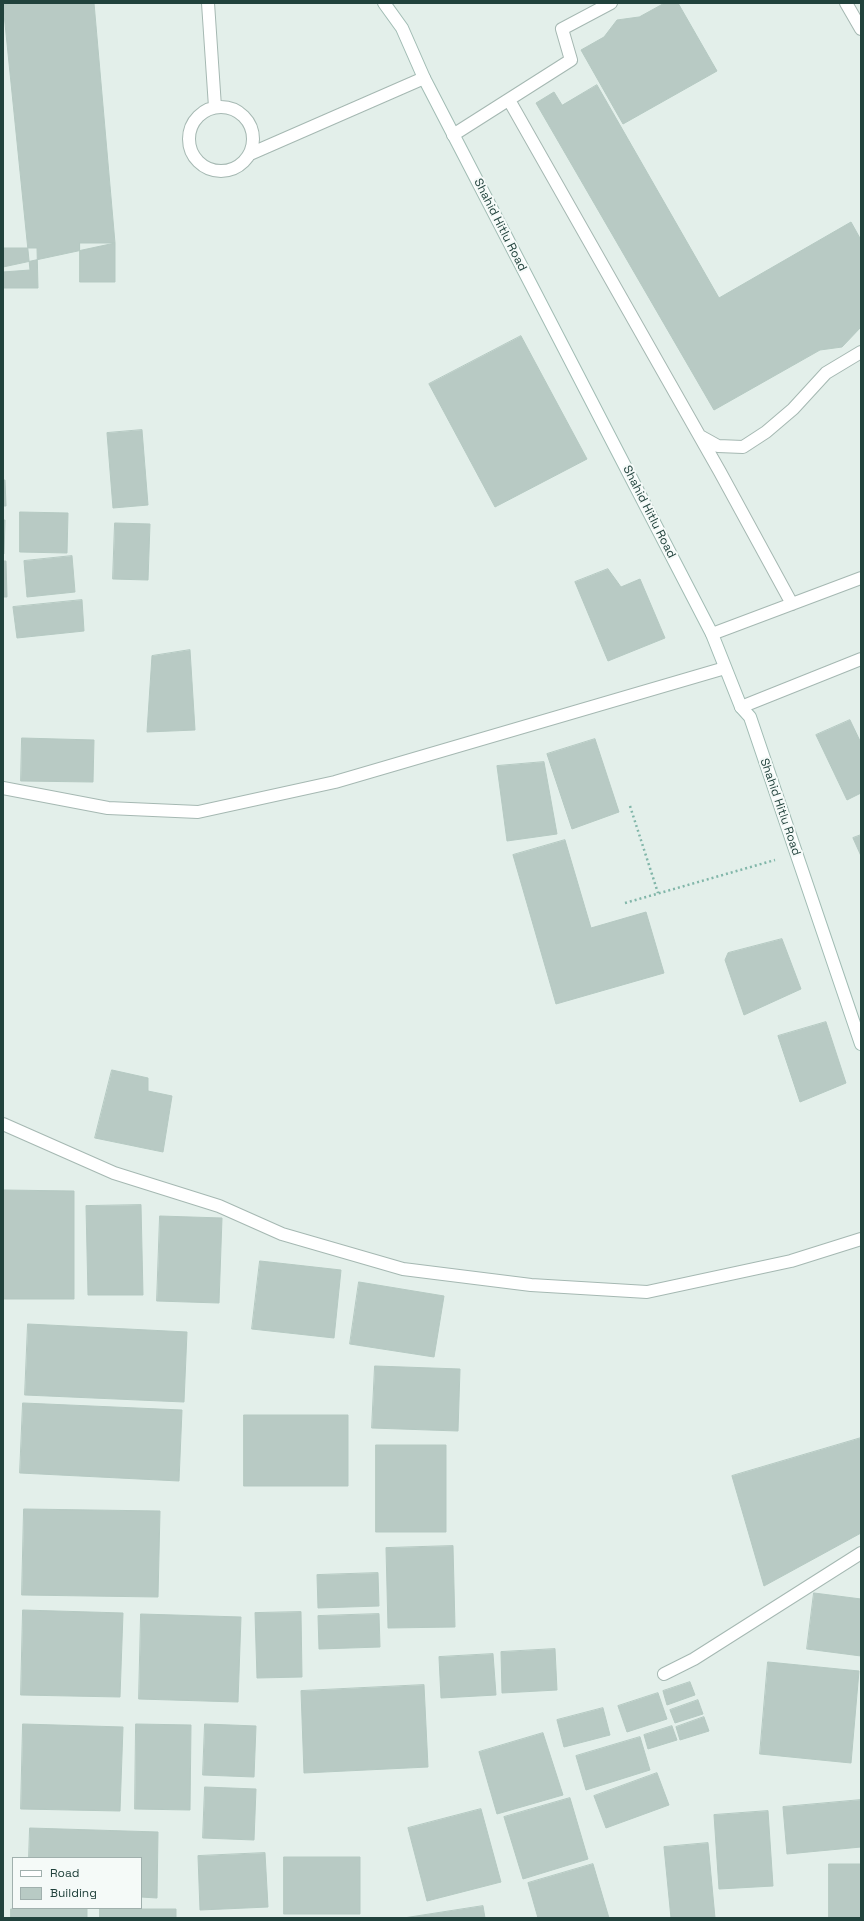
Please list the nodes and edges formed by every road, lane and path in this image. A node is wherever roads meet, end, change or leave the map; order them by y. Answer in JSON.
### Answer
{"nodes":[{"id":1,"x":208,"y":3,"type":"edge"},
{"id":2,"x":384,"y":3,"type":"edge"},
{"id":3,"x":611,"y":3,"type":"edge"},
{"id":4,"x":846,"y":3,"type":"edge"},
{"id":5,"x":861,"y":29,"type":"edge"},
{"id":6,"x":424,"y":78,"type":"junction"},
{"id":7,"x":509,"y":100,"type":"junction"},
{"id":8,"x":215,"y":107,"type":"junction"},
{"id":9,"x":453,"y":135,"type":"junction"},
{"id":10,"x":250,"y":154,"type":"junction"},
{"id":11,"x":861,"y":352,"type":"edge"},
{"id":12,"x":700,"y":436,"type":"junction"},
{"id":13,"x":861,"y":578,"type":"edge"},
{"id":14,"x":792,"y":604,"type":"junction"},
{"id":15,"x":712,"y":634,"type":"junction"},
{"id":16,"x":861,"y":659,"type":"edge"},
{"id":17,"x":725,"y":668,"type":"junction"},
{"id":18,"x":740,"y":708,"type":"junction"},
{"id":19,"x":3,"y":788,"type":"edge"},
{"id":20,"x":630,"y":806,"type":"dead end"},
{"id":21,"x":796,"y":854,"type":"junction"},
{"id":22,"x":658,"y":893,"type":"junction"},
{"id":23,"x":625,"y":902,"type":"dead end"},
{"id":24,"x":861,"y":1044,"type":"edge"},
{"id":25,"x":3,"y":1124,"type":"edge"},
{"id":26,"x":861,"y":1239,"type":"edge"},
{"id":27,"x":861,"y":1553,"type":"edge"},
{"id":28,"x":664,"y":1674,"type":"dead end"}],
"edges":[{"from":1,"to":8,"type":"street"},
{"from":2,"to":6,"type":"street","name":"Shahid Hitlu Road"},
{"from":3,"to":7,"type":"street"},
{"from":4,"to":5,"type":"street"},
{"from":6,"to":9,"type":"street","name":"Shahid Hitlu Road"},
{"from":6,"to":10,"type":"street"},
{"from":7,"to":9,"type":"street"},
{"from":7,"to":12,"type":"street"},
{"from":8,"to":10,"type":"street"},
{"from":8,"to":10,"type":"street"},
{"from":9,"to":15,"type":"street","name":"Shahid Hitlu Road"},
{"from":11,"to":12,"type":"street"},
{"from":12,"to":14,"type":"street"},
{"from":13,"to":14,"type":"street"},
{"from":14,"to":15,"type":"street"},
{"from":15,"to":17,"type":"street","name":"Shahid Hitlu Road"},
{"from":16,"to":18,"type":"street"},
{"from":17,"to":18,"type":"street","name":"Shahid Hitlu Road"},
{"from":17,"to":19,"type":"street"},
{"from":18,"to":21,"type":"street","name":"Shahid Hitlu Road"},
{"from":20,"to":22,"type":"path"},
{"from":21,"to":22,"type":"path"},
{"from":21,"to":24,"type":"street","name":"Shahid Hitlu Road"},
{"from":22,"to":23,"type":"path"},
{"from":25,"to":26,"type":"street"},
{"from":27,"to":28,"type":"street"}]}
